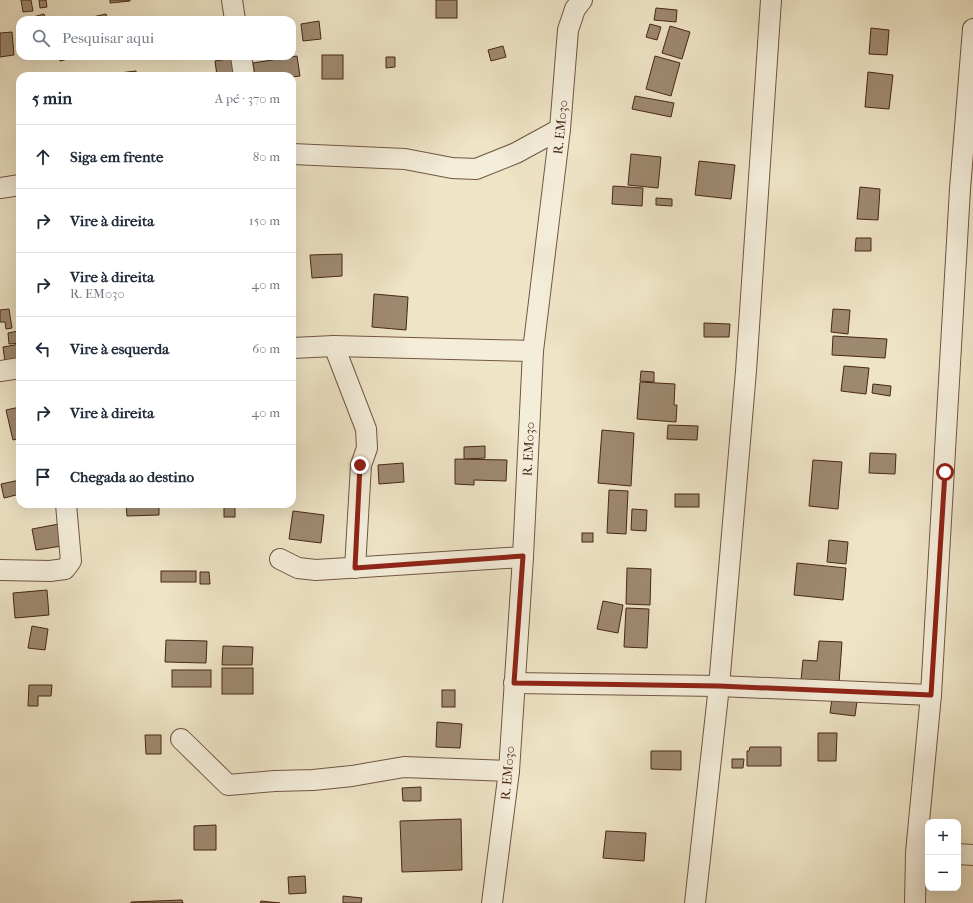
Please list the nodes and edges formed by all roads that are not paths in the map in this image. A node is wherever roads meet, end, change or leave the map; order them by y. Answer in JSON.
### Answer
{"nodes":[{"id":1,"x":232,"y":0,"type":"edge"},
{"id":2,"x":582,"y":0,"type":"edge"},
{"id":3,"x":771,"y":0,"type":"edge"},
{"id":4,"x":234,"y":16,"type":"edge"},
{"id":5,"x":973,"y":29,"type":"edge"},
{"id":6,"x":242,"y":60,"type":"edge"},
{"id":7,"x":243,"y":72,"type":"edge"},
{"id":8,"x":560,"y":129,"type":"junction"},
{"id":9,"x":296,"y":154,"type":"edge"},
{"id":10,"x":16,"y":186,"type":"edge"},
{"id":11,"x":0,"y":188,"type":"edge"},
{"id":12,"x":334,"y":346,"type":"junction"},
{"id":13,"x":296,"y":348,"type":"edge"},
{"id":14,"x":533,"y":351,"type":"junction"},
{"id":15,"x":16,"y":369,"type":"edge"},
{"id":16,"x":0,"y":371,"type":"edge"},
{"id":17,"x":66,"y":508,"type":"edge"},
{"id":18,"x":523,"y":556,"type":"junction"},
{"id":19,"x":280,"y":559,"type":"dead end"},
{"id":20,"x":355,"y":568,"type":"junction"},
{"id":21,"x":0,"y":570,"type":"edge"},
{"id":22,"x":514,"y":683,"type":"junction"},
{"id":23,"x":719,"y":686,"type":"junction"},
{"id":24,"x":931,"y":695,"type":"junction"},
{"id":25,"x":181,"y":739,"type":"dead end"},
{"id":26,"x":509,"y":771,"type":"junction"},
{"id":27,"x":922,"y":853,"type":"edge"},
{"id":28,"x":961,"y":854,"type":"edge"},
{"id":29,"x":973,"y":855,"type":"edge"},
{"id":30,"x":492,"y":903,"type":"edge"},
{"id":31,"x":695,"y":903,"type":"edge"},
{"id":32,"x":915,"y":903,"type":"edge"}],
"edges":[{"from":1,"to":4,"type":"street"},
{"from":2,"to":8,"type":"street","name":"R. EM030"},
{"from":3,"to":23,"type":"street"},
{"from":5,"to":24,"type":"street"},
{"from":6,"to":7,"type":"street"},
{"from":8,"to":9,"type":"street"},
{"from":8,"to":14,"type":"street","name":"R. EM030"},
{"from":10,"to":11,"type":"street"},
{"from":12,"to":13,"type":"street"},
{"from":12,"to":14,"type":"street"},
{"from":12,"to":20,"type":"street"},
{"from":14,"to":18,"type":"street","name":"R. EM030"},
{"from":15,"to":16,"type":"street"},
{"from":17,"to":21,"type":"street"},
{"from":18,"to":20,"type":"street"},
{"from":18,"to":22,"type":"street","name":"R. EM030"},
{"from":19,"to":20,"type":"street"},
{"from":22,"to":23,"type":"street"},
{"from":22,"to":26,"type":"street","name":"R. EM030"},
{"from":23,"to":24,"type":"street"},
{"from":23,"to":31,"type":"street"},
{"from":24,"to":27,"type":"street"},
{"from":25,"to":26,"type":"street"},
{"from":26,"to":30,"type":"street","name":"R. EM030"},
{"from":27,"to":32,"type":"street"},
{"from":28,"to":29,"type":"street"}]}
